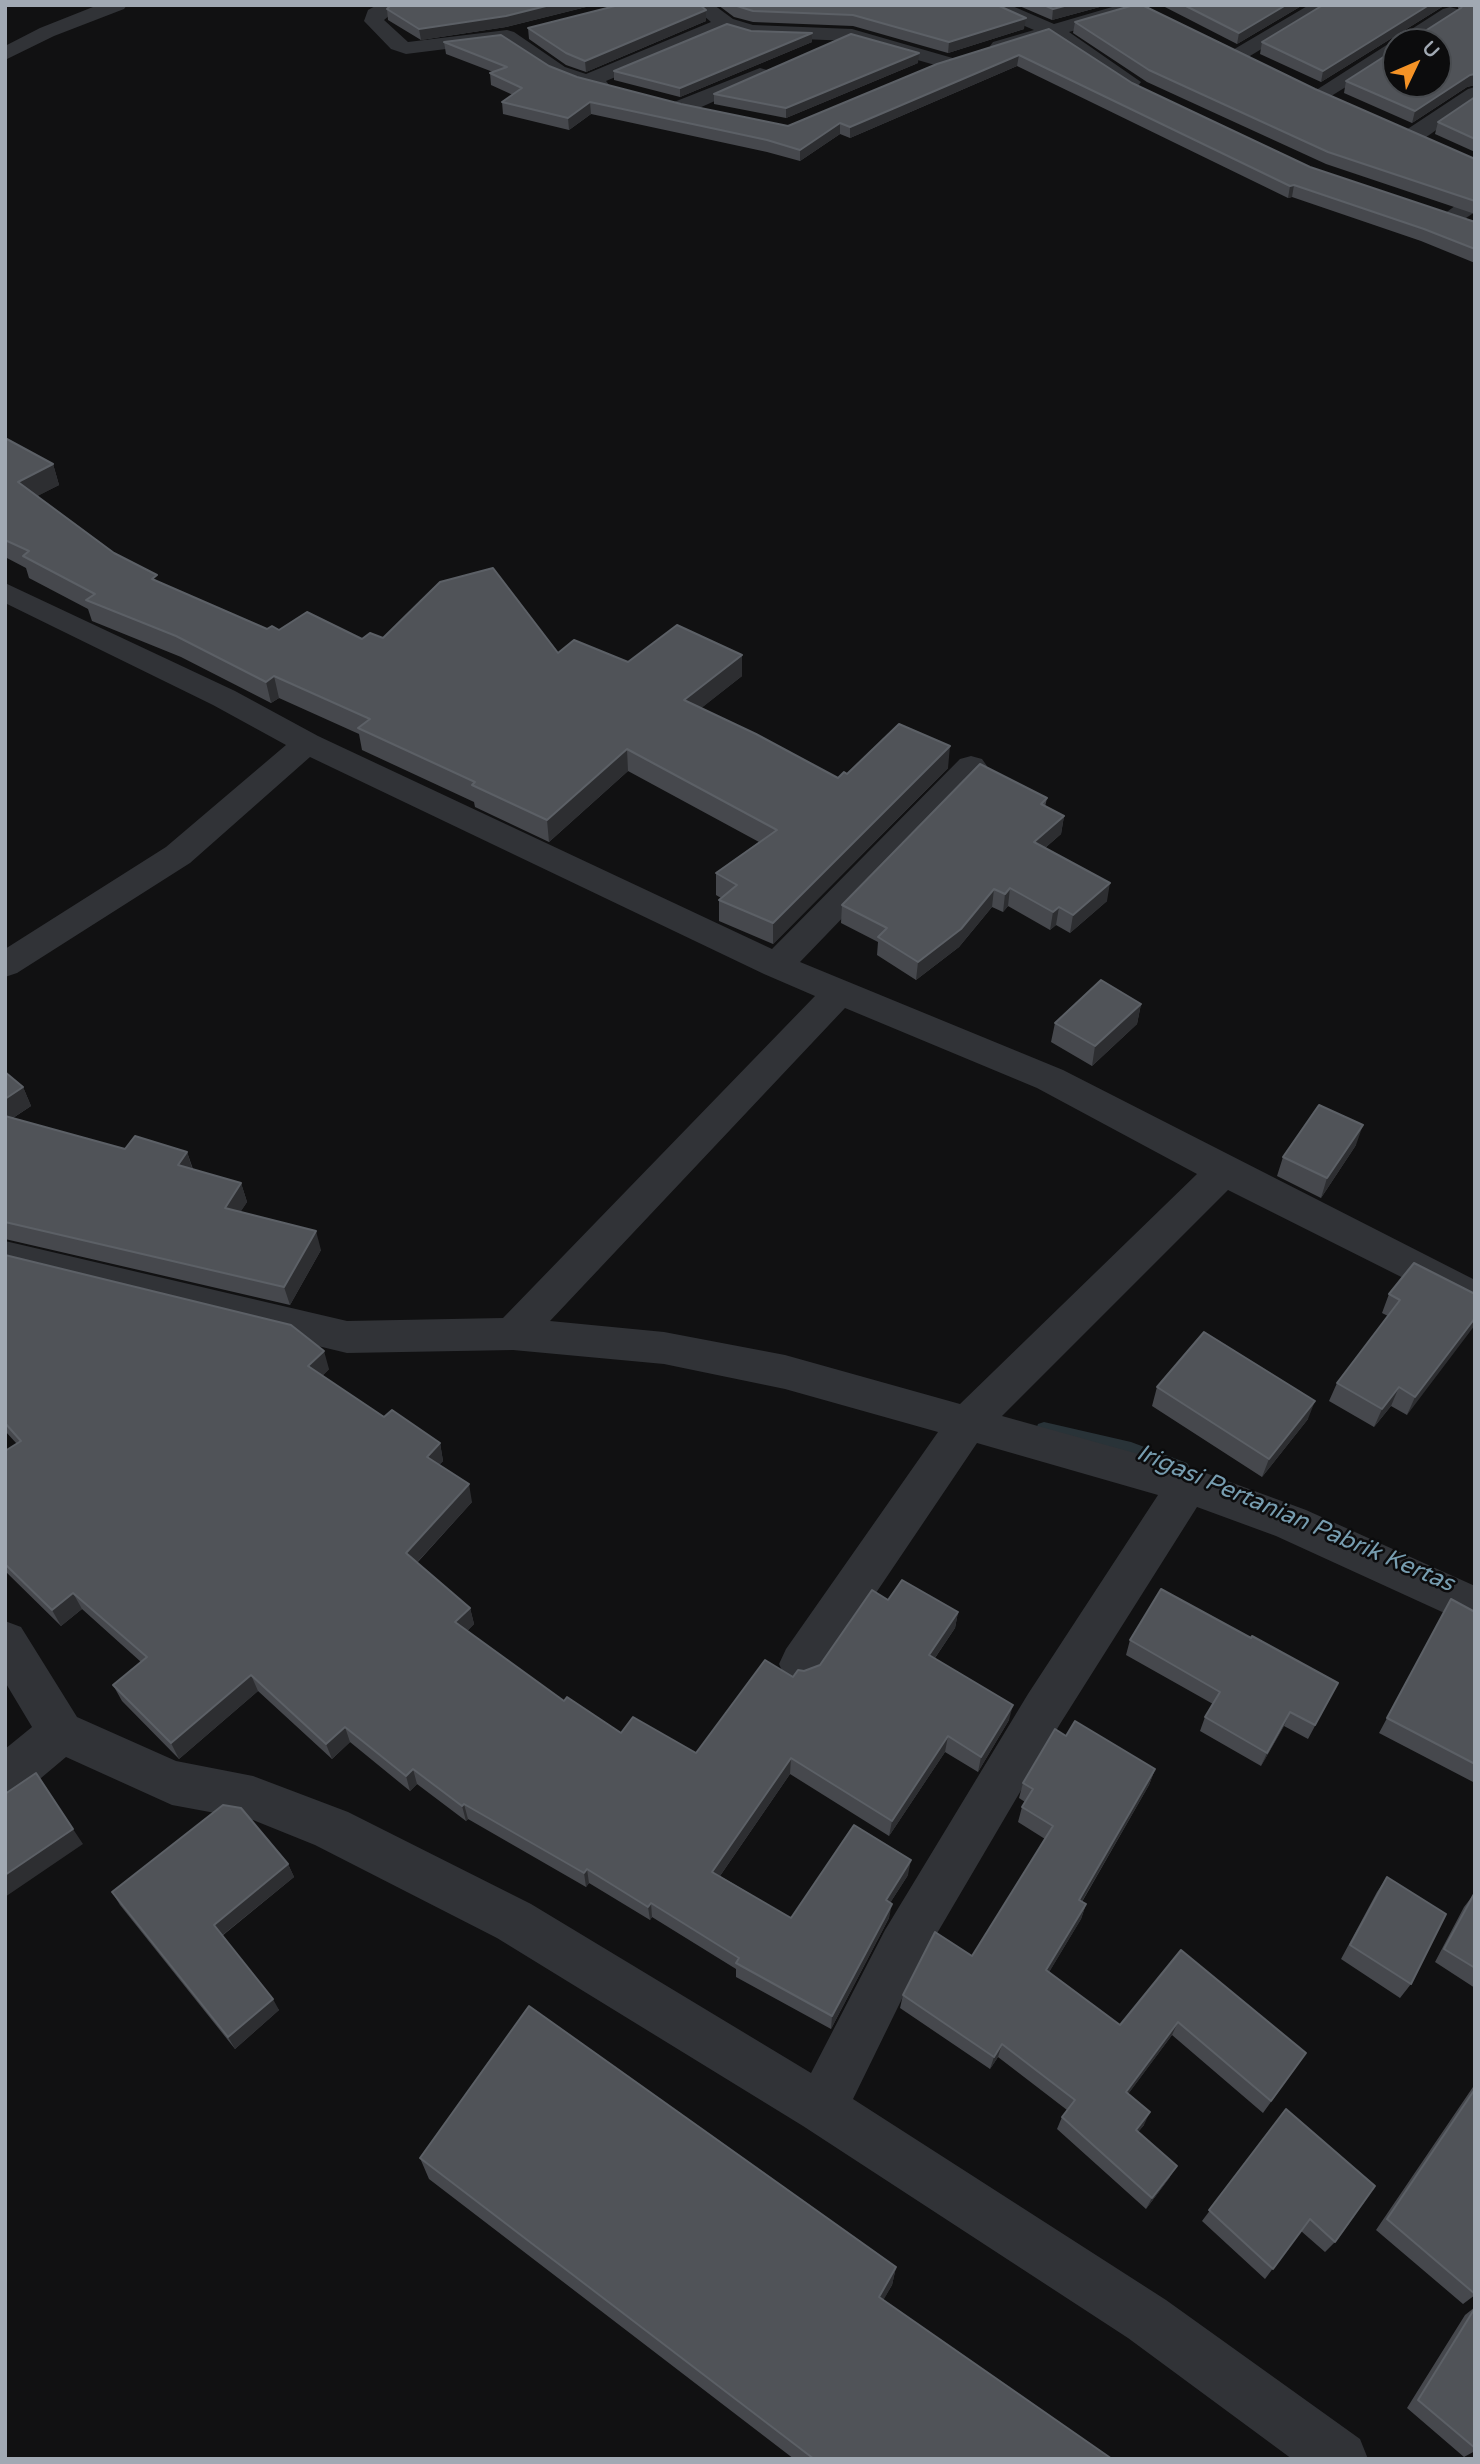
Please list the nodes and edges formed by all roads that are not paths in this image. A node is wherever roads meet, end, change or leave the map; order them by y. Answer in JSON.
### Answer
{"nodes":[{"id":1,"x":117,"y":5,"type":"edge"},
{"id":2,"x":392,"y":5,"type":"edge"},
{"id":3,"x":701,"y":5,"type":"edge"},
{"id":4,"x":992,"y":5,"type":"edge"},
{"id":5,"x":1140,"y":5,"type":"edge"},
{"id":6,"x":1324,"y":5,"type":"edge"},
{"id":7,"x":1429,"y":5,"type":"edge"},
{"id":8,"x":1164,"y":18,"type":"edge"},
{"id":9,"x":726,"y":23,"type":"junction"},
{"id":10,"x":1431,"y":28,"type":"edge"},
{"id":11,"x":531,"y":30,"type":"edge"},
{"id":12,"x":1051,"y":30,"type":"junction"},
{"id":13,"x":507,"y":36,"type":"junction"},
{"id":14,"x":852,"y":36,"type":"junction"},
{"id":15,"x":5,"y":54,"type":"edge"},
{"id":16,"x":804,"y":56,"type":"edge"},
{"id":17,"x":1382,"y":56,"type":"edge"},
{"id":18,"x":949,"y":63,"type":"junction"},
{"id":19,"x":780,"y":66,"type":"edge"},
{"id":20,"x":1261,"y":66,"type":"edge"},
{"id":21,"x":915,"y":74,"type":"edge"},
{"id":22,"x":586,"y":82,"type":"junction"},
{"id":23,"x":1297,"y":83,"type":"edge"},
{"id":24,"x":619,"y":92,"type":"edge"},
{"id":25,"x":1475,"y":93,"type":"edge"},
{"id":26,"x":1152,"y":94,"type":"edge"},
{"id":27,"x":1321,"y":94,"type":"junction"},
{"id":28,"x":656,"y":101,"type":"edge"},
{"id":29,"x":1344,"y":104,"type":"edge"},
{"id":30,"x":682,"y":107,"type":"junction"},
{"id":31,"x":720,"y":115,"type":"edge"},
{"id":32,"x":1391,"y":125,"type":"edge"},
{"id":33,"x":1414,"y":135,"type":"junction"},
{"id":34,"x":1438,"y":146,"type":"edge"},
{"id":35,"x":1475,"y":202,"type":"edge"},
{"id":36,"x":1427,"y":208,"type":"edge"},
{"id":37,"x":1452,"y":217,"type":"junction"},
{"id":38,"x":1475,"y":225,"type":"edge"},
{"id":39,"x":5,"y":592,"type":"edge"},
{"id":40,"x":307,"y":743,"type":"junction"},
{"id":41,"x":971,"y":766,"type":"dead end"},
{"id":42,"x":5,"y":965,"type":"edge"},
{"id":43,"x":776,"y":966,"type":"junction"},
{"id":44,"x":839,"y":993,"type":"junction"},
{"id":45,"x":1224,"y":1171,"type":"junction"},
{"id":46,"x":5,"y":1256,"type":"edge"},
{"id":47,"x":1475,"y":1298,"type":"edge"},
{"id":48,"x":513,"y":1334,"type":"junction"},
{"id":49,"x":967,"y":1424,"type":"junction"},
{"id":50,"x":1188,"y":1485,"type":"junction"},
{"id":51,"x":1475,"y":1607,"type":"edge"},
{"id":52,"x":5,"y":1641,"type":"edge"},
{"id":53,"x":802,"y":1664,"type":"dead end"},
{"id":54,"x":61,"y":1732,"type":"junction"},
{"id":55,"x":5,"y":1778,"type":"edge"},
{"id":56,"x":821,"y":2108,"type":"junction"},
{"id":57,"x":1340,"y":2459,"type":"edge"}],
"edges":[{"from":1,"to":15,"type":"street"},
{"from":2,"to":13,"type":"street"},
{"from":3,"to":9,"type":"street"},
{"from":4,"to":12,"type":"street"},
{"from":5,"to":8,"type":"street"},
{"from":5,"to":12,"type":"street"},
{"from":6,"to":20,"type":"street"},
{"from":7,"to":10,"type":"street"},
{"from":9,"to":14,"type":"street"},
{"from":9,"to":22,"type":"street"},
{"from":11,"to":13,"type":"street"},
{"from":12,"to":18,"type":"street"},
{"from":12,"to":26,"type":"street"},
{"from":13,"to":22,"type":"street"},
{"from":14,"to":16,"type":"street"},
{"from":14,"to":18,"type":"street"},
{"from":17,"to":27,"type":"street"},
{"from":18,"to":21,"type":"street"},
{"from":19,"to":30,"type":"street"},
{"from":22,"to":24,"type":"street"},
{"from":23,"to":27,"type":"street"},
{"from":25,"to":33,"type":"street"},
{"from":27,"to":29,"type":"street"},
{"from":28,"to":30,"type":"street"},
{"from":30,"to":31,"type":"street"},
{"from":32,"to":33,"type":"street"},
{"from":33,"to":34,"type":"street"},
{"from":35,"to":37,"type":"street"},
{"from":36,"to":37,"type":"street"},
{"from":37,"to":38,"type":"street"},
{"from":39,"to":40,"type":"street"},
{"from":40,"to":42,"type":"street"},
{"from":40,"to":43,"type":"street"},
{"from":41,"to":43,"type":"street"},
{"from":43,"to":44,"type":"street"},
{"from":44,"to":45,"type":"street"},
{"from":44,"to":48,"type":"street"},
{"from":45,"to":47,"type":"street"},
{"from":45,"to":49,"type":"street"},
{"from":46,"to":48,"type":"street"},
{"from":48,"to":49,"type":"street"},
{"from":49,"to":50,"type":"street"},
{"from":49,"to":53,"type":"street"},
{"from":50,"to":51,"type":"street"},
{"from":50,"to":56,"type":"street"},
{"from":52,"to":54,"type":"street"},
{"from":54,"to":55,"type":"street"},
{"from":54,"to":56,"type":"street"},
{"from":56,"to":57,"type":"street"}]}
